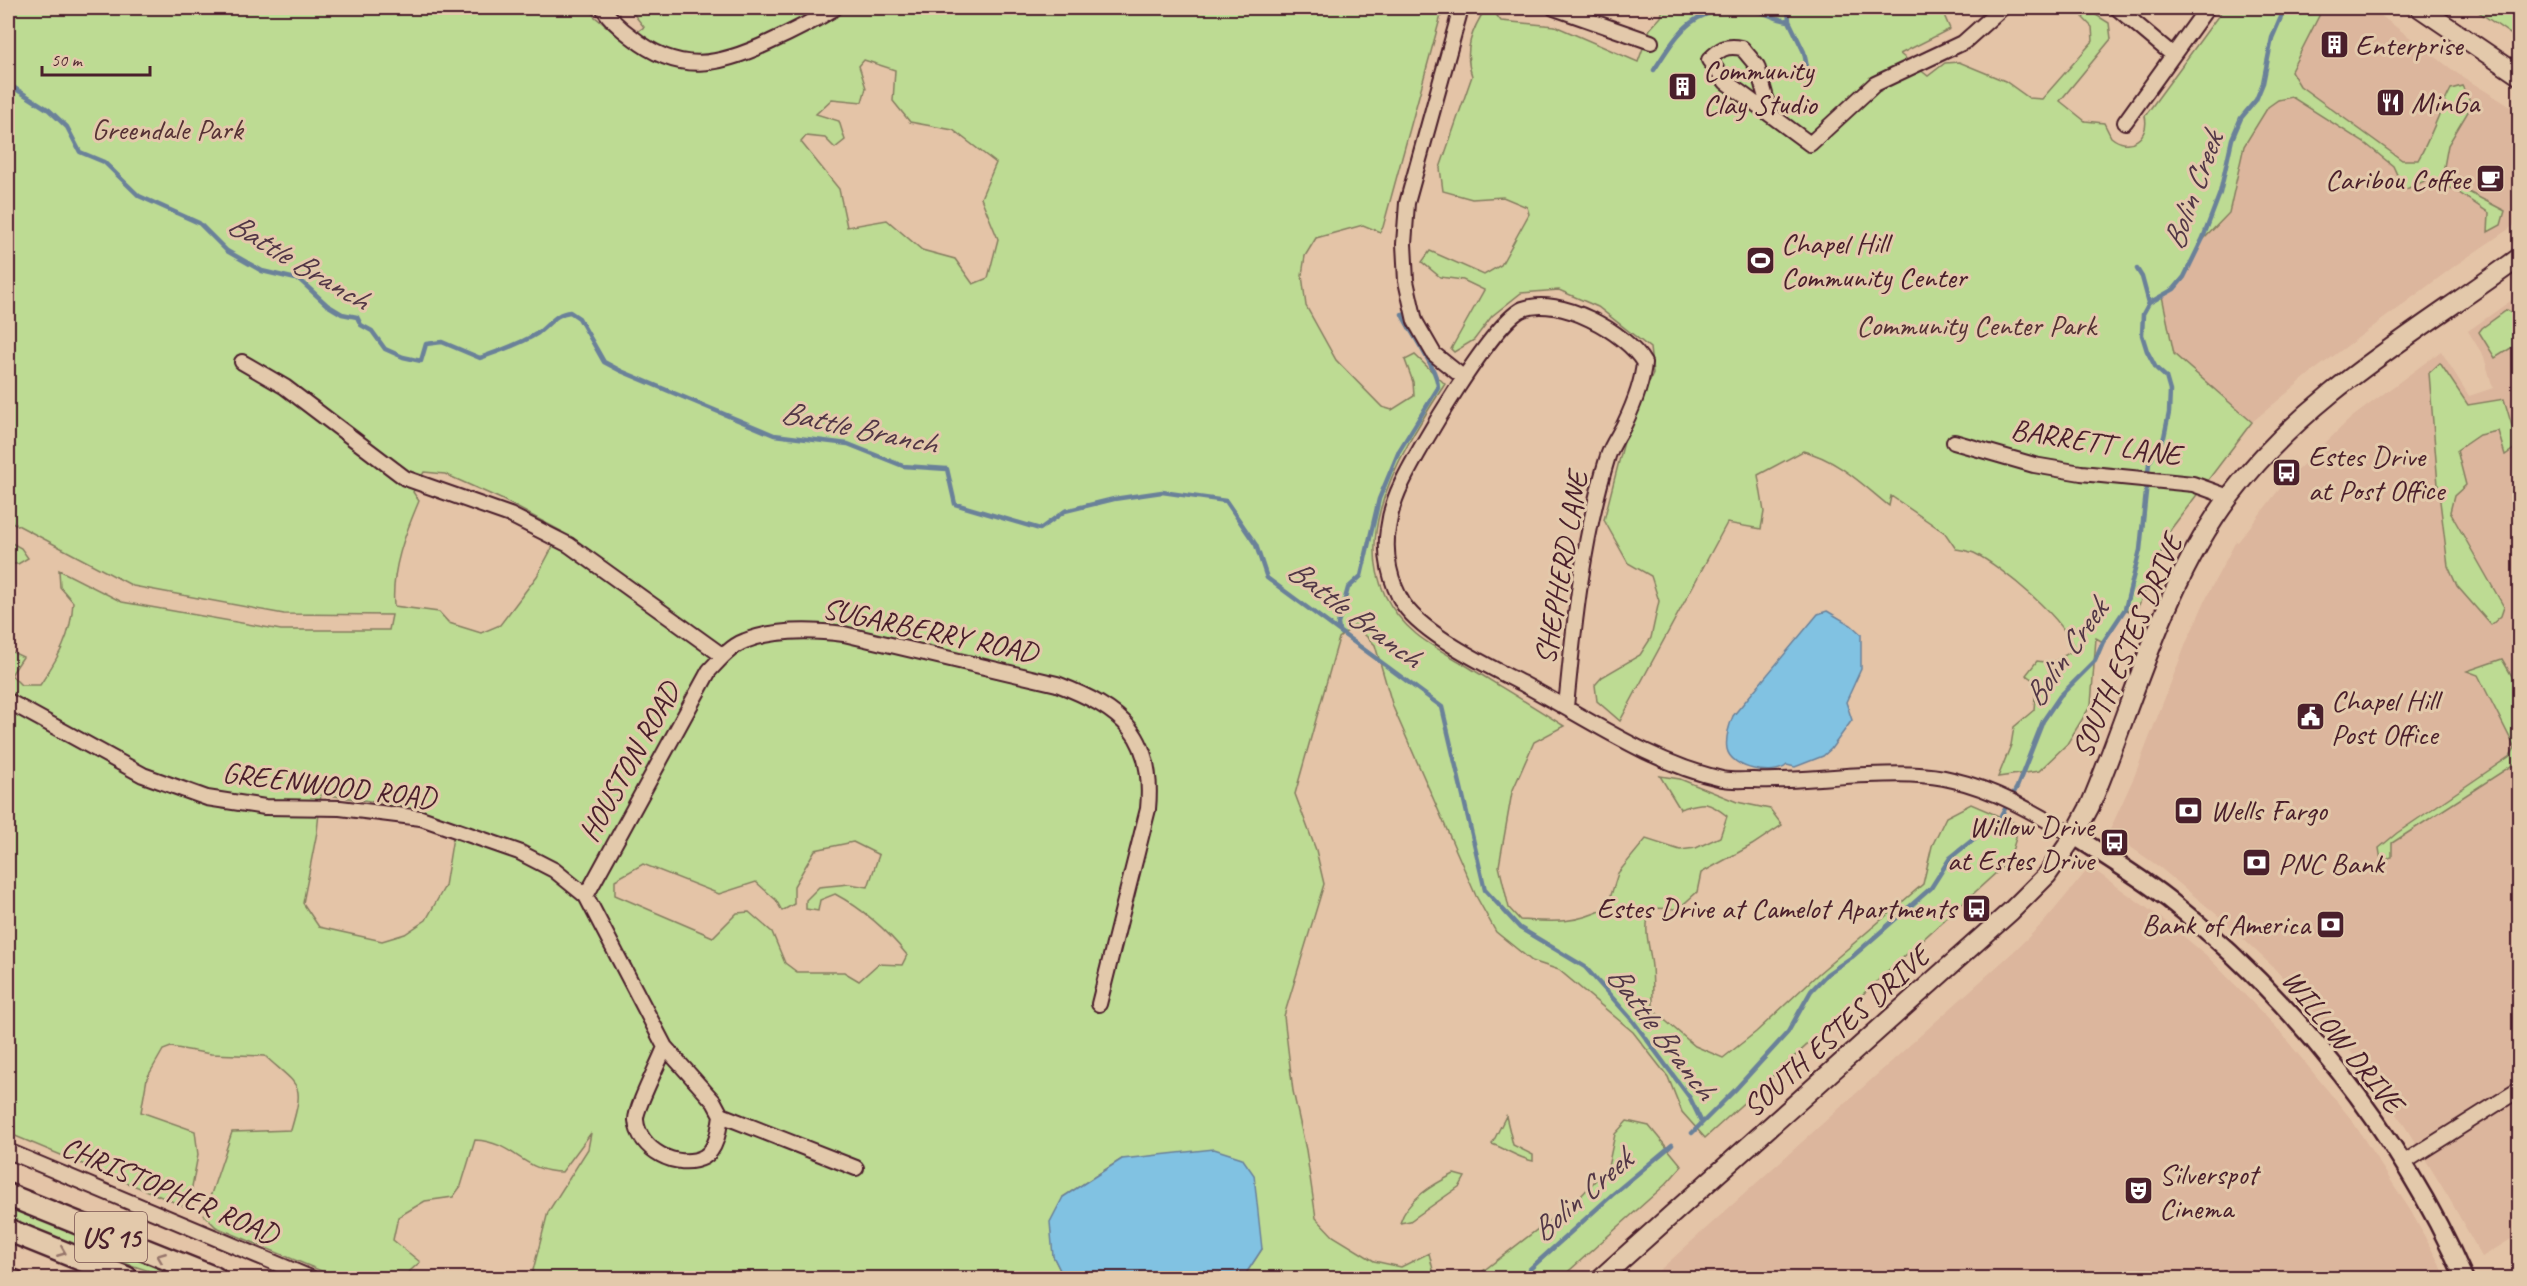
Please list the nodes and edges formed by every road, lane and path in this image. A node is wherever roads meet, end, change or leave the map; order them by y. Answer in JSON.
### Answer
{"nodes":[{"id":1,"x":603,"y":8,"type":"edge"},
{"id":2,"x":835,"y":8,"type":"edge"},
{"id":3,"x":1461,"y":8,"type":"edge"},
{"id":4,"x":1554,"y":8,"type":"edge"},
{"id":5,"x":2002,"y":8,"type":"edge"},
{"id":6,"x":2116,"y":8,"type":"edge"},
{"id":7,"x":2207,"y":8,"type":"edge"},
{"id":8,"x":2420,"y":8,"type":"edge"},
{"id":9,"x":1651,"y":42,"type":"dead end"},
{"id":10,"x":2173,"y":55,"type":"junction"},
{"id":11,"x":2520,"y":76,"type":"edge"},
{"id":12,"x":1770,"y":112,"type":"junction"},
{"id":13,"x":2126,"y":122,"type":"dead end"},
{"id":14,"x":2520,"y":257,"type":"edge"},
{"id":15,"x":242,"y":362,"type":"dead end"},
{"id":16,"x":1464,"y":378,"type":"junction"},
{"id":17,"x":1954,"y":442,"type":"dead end"},
{"id":18,"x":2229,"y":497,"type":"junction"},
{"id":19,"x":723,"y":656,"type":"junction"},
{"id":20,"x":8,"y":701,"type":"edge"},
{"id":21,"x":1566,"y":707,"type":"junction"},
{"id":22,"x":2074,"y":836,"type":"junction"},
{"id":23,"x":586,"y":897,"type":"junction"},
{"id":24,"x":1099,"y":1004,"type":"dead end"},
{"id":25,"x":665,"y":1047,"type":"junction"},
{"id":26,"x":2520,"y":1089,"type":"edge"},
{"id":27,"x":721,"y":1115,"type":"junction"},
{"id":28,"x":8,"y":1151,"type":"edge"},
{"id":29,"x":2403,"y":1163,"type":"junction"},
{"id":30,"x":855,"y":1168,"type":"dead end"},
{"id":31,"x":8,"y":1195,"type":"edge"},
{"id":32,"x":8,"y":1230,"type":"edge"},
{"id":33,"x":8,"y":1275,"type":"edge"},
{"id":34,"x":297,"y":1276,"type":"edge"},
{"id":35,"x":16,"y":1278,"type":"edge"},
{"id":36,"x":127,"y":1278,"type":"edge"},
{"id":37,"x":215,"y":1278,"type":"edge"},
{"id":38,"x":311,"y":1278,"type":"edge"},
{"id":39,"x":1601,"y":1278,"type":"edge"},
{"id":40,"x":2464,"y":1278,"type":"edge"}],
"edges":[{"from":1,"to":2,"type":"street"},
{"from":3,"to":16,"type":"street"},
{"from":4,"to":9,"type":"street"},
{"from":5,"to":12,"type":"street"},
{"from":6,"to":10,"type":"street"},
{"from":7,"to":10,"type":"street"},
{"from":8,"to":11,"type":"main road"},
{"from":10,"to":13,"type":"street"},
{"from":12,"to":12,"type":"street"},
{"from":14,"to":18,"type":"main road","name":"SOUTH ESTES DRIVE"},
{"from":15,"to":19,"type":"street"},
{"from":16,"to":21,"type":"street","name":"SHEPHERD LANE"},
{"from":16,"to":21,"type":"street","name":"SHEPHERD LANE"},
{"from":17,"to":18,"type":"street","name":"BARRETT LANE"},
{"from":18,"to":22,"type":"main road","name":"SOUTH ESTES DRIVE"},
{"from":19,"to":23,"type":"street","name":"HOUSTON ROAD"},
{"from":19,"to":24,"type":"street","name":"SUGARBERRY ROAD"},
{"from":20,"to":23,"type":"street","name":"GREENWOOD ROAD"},
{"from":21,"to":22,"type":"street","name":"SHEPHERD LANE"},
{"from":22,"to":29,"type":"street","name":"WILLOW DRIVE"},
{"from":22,"to":39,"type":"main road","name":"SOUTH ESTES DRIVE"},
{"from":23,"to":25,"type":"street","name":"GREENWOOD ROAD"},
{"from":25,"to":27,"type":"street","name":"GREENWOOD ROAD"},
{"from":25,"to":27,"type":"street"},
{"from":26,"to":29,"type":"street"},
{"from":27,"to":30,"type":"street"},
{"from":28,"to":34,"type":"street","name":"CHRISTOPHER ROAD"},
{"from":29,"to":40,"type":"street","name":"WILLOW DRIVE"},
{"from":37,"to":31,"type":"highway","number":"US 15","one_way":true},
{"from":32,"to":36,"type":"highway","number":"US 15","one_way":true},
{"from":33,"to":35,"type":"street"},
{"from":34,"to":38,"type":"street","name":"CHRISTOPHER ROAD"}]}
